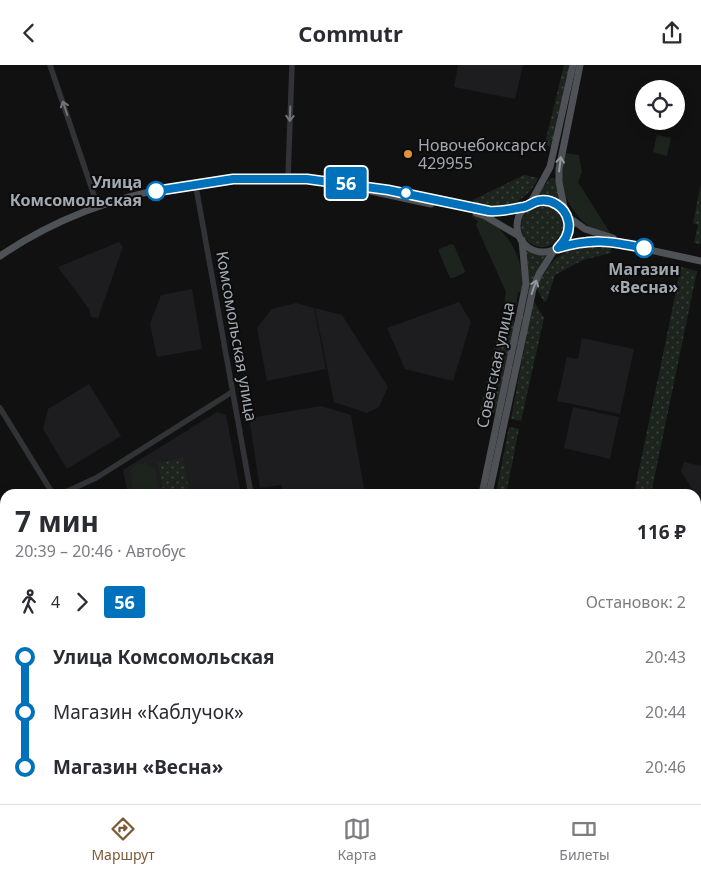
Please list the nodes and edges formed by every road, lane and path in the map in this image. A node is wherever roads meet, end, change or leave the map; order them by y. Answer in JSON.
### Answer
{"nodes":[{"id":1,"x":50,"y":65,"type":"edge"},
{"id":2,"x":292,"y":65,"type":"edge"},
{"id":3,"x":572,"y":65,"type":"edge"},
{"id":4,"x":580,"y":65,"type":"edge"},
{"id":5,"x":288,"y":180,"type":"junction"},
{"id":6,"x":306,"y":181,"type":"junction"},
{"id":7,"x":195,"y":185,"type":"junction"},
{"id":8,"x":529,"y":205,"type":"junction"},
{"id":9,"x":99,"y":209,"type":"junction"},
{"id":10,"x":566,"y":214,"type":"junction"},
{"id":11,"x":520,"y":238,"type":"junction"},
{"id":12,"x":31,"y":239,"type":"junction"},
{"id":13,"x":556,"y":248,"type":"junction"},
{"id":14,"x":0,"y":256,"type":"edge"},
{"id":15,"x":701,"y":259,"type":"edge"},
{"id":16,"x":0,"y":261,"type":"edge"},
{"id":17,"x":232,"y":393,"type":"junction"},
{"id":18,"x":0,"y":408,"type":"edge"},
{"id":19,"x":50,"y":489,"type":"edge"},
{"id":20,"x":73,"y":489,"type":"edge"},
{"id":21,"x":250,"y":489,"type":"edge"},
{"id":22,"x":483,"y":489,"type":"edge"},
{"id":23,"x":490,"y":489,"type":"edge"}],
"edges":[{"from":9,"to":1,"type":"street","one_way":true},
{"from":2,"to":5,"type":"street","one_way":true},
{"from":3,"to":8,"type":"main road"},
{"from":10,"to":4,"type":"main road","one_way":true},
{"from":5,"to":6,"type":"main road"},
{"from":5,"to":7,"type":"main road"},
{"from":6,"to":8,"type":"main road"},
{"from":6,"to":11,"type":"main road"},
{"from":7,"to":9,"type":"main road"},
{"from":7,"to":17,"type":"street","name":"Комсомольская улица"},
{"from":8,"to":10,"type":"main road"},
{"from":8,"to":11,"type":"main road"},
{"from":9,"to":12,"type":"main road"},
{"from":10,"to":13,"type":"main road"},
{"from":10,"to":15,"type":"main road"},
{"from":11,"to":13,"type":"main road"},
{"from":11,"to":22,"type":"main road","name":"Советская улица"},
{"from":12,"to":14,"type":"main road"},
{"from":12,"to":16,"type":"main road"},
{"from":13,"to":15,"type":"main road"},
{"from":23,"to":13,"type":"main road","name":"Советская улица","one_way":true},
{"from":17,"to":20,"type":"street"},
{"from":17,"to":21,"type":"street","name":"Комсомольская улица"},
{"from":18,"to":19,"type":"street"}]}
